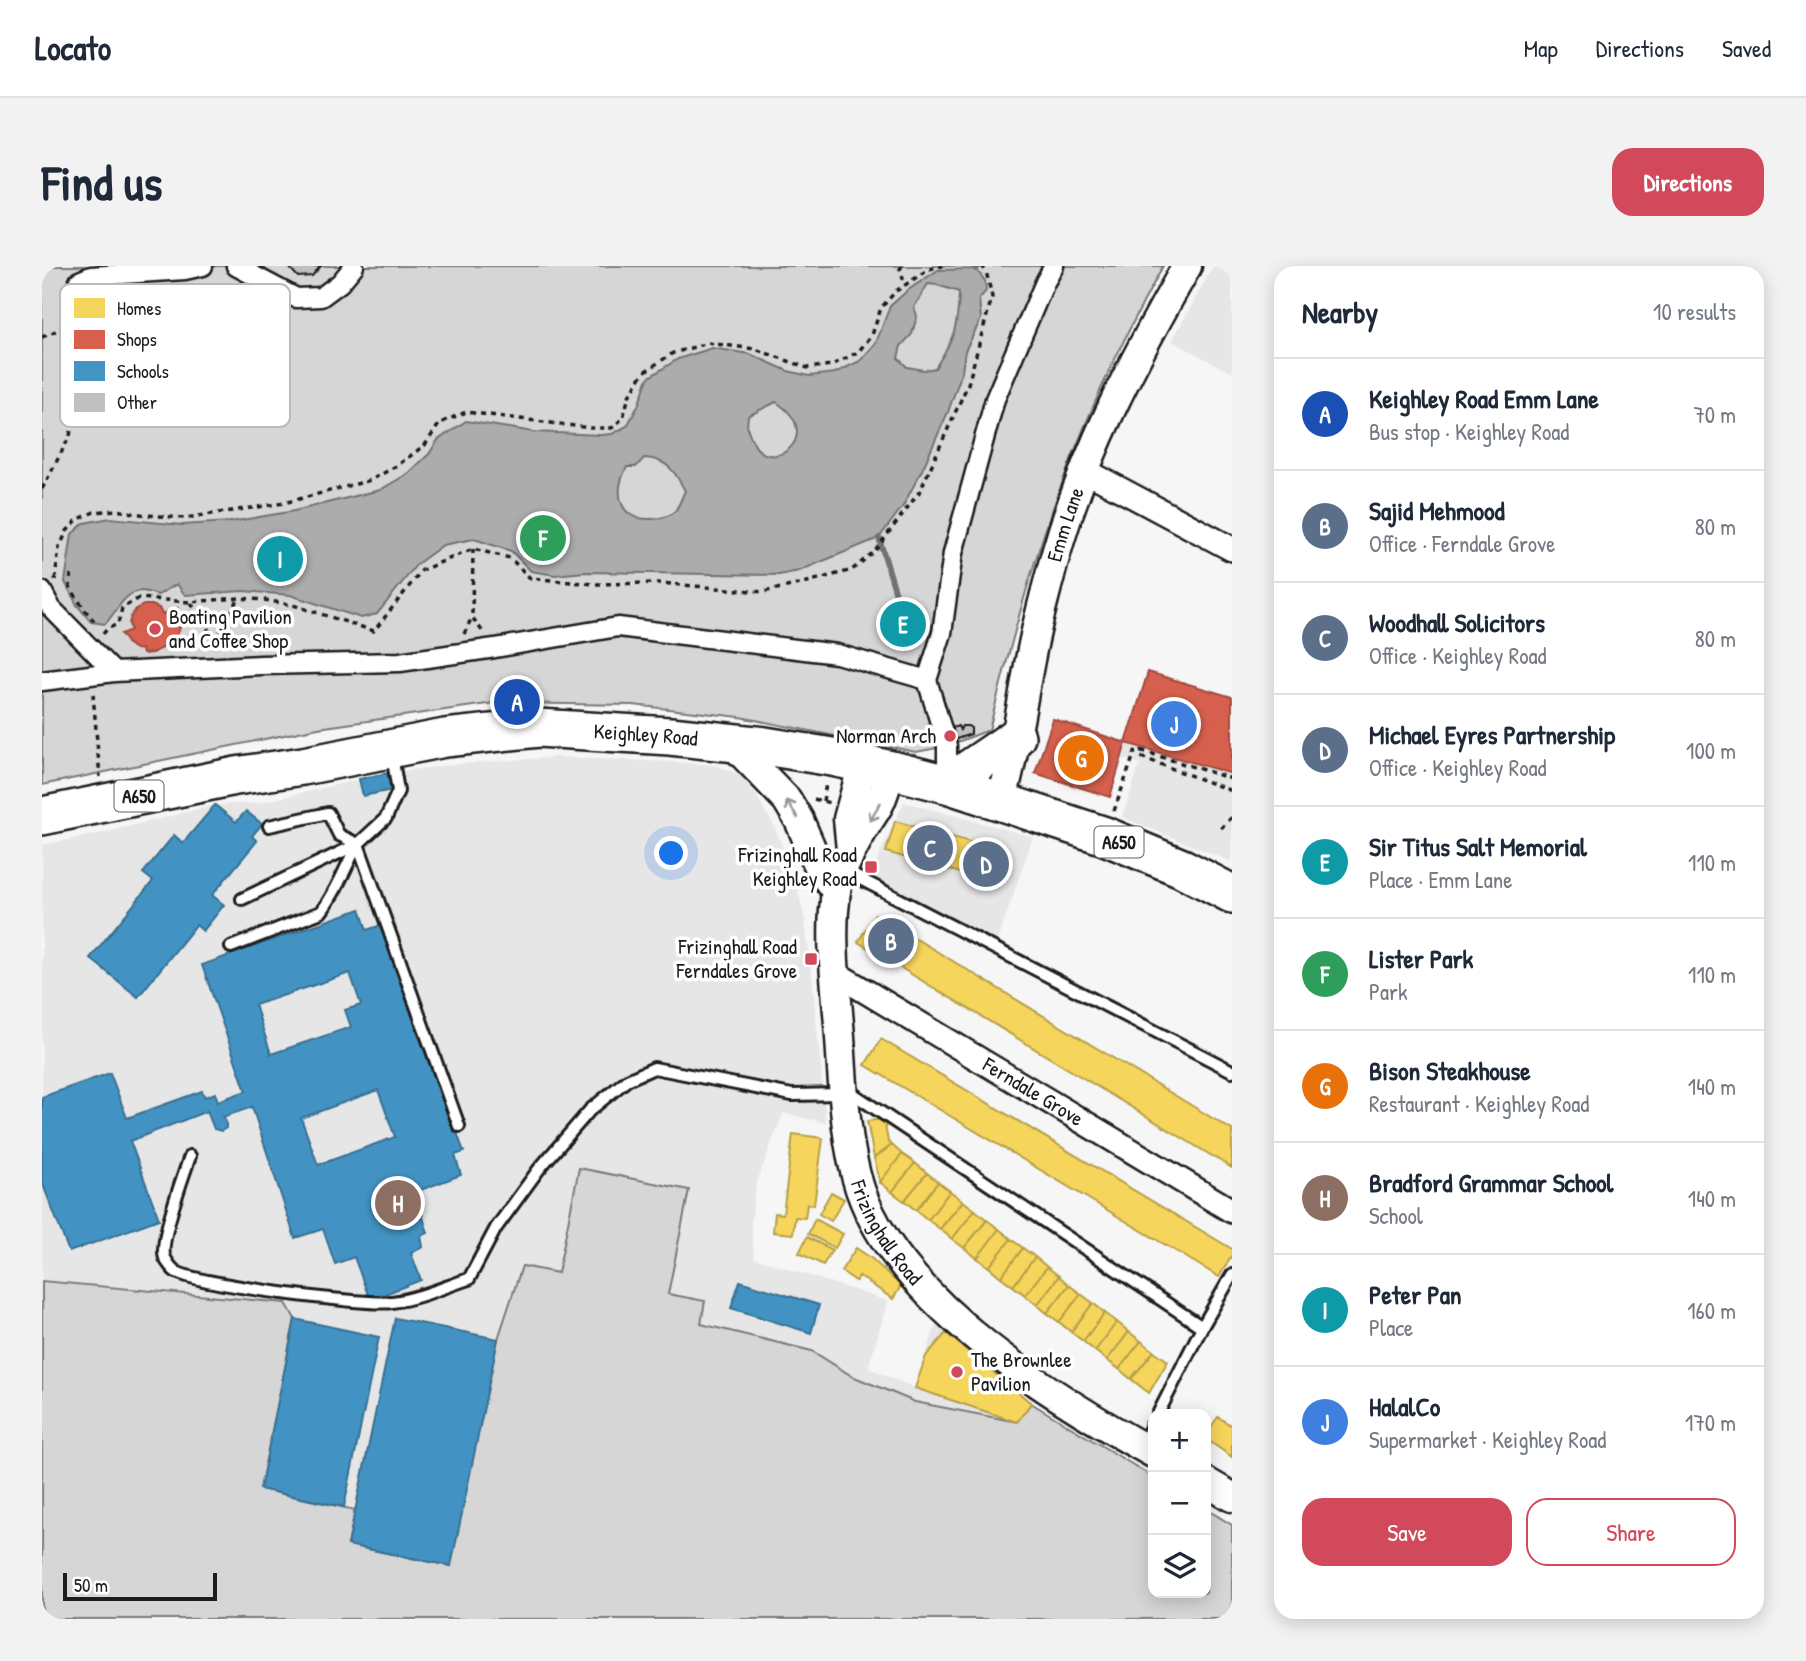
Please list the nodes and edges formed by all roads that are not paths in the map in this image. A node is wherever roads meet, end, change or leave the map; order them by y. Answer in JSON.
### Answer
{"nodes":[{"id":1,"x":203,"y":266,"type":"edge"},
{"id":2,"x":236,"y":266,"type":"edge"},
{"id":3,"x":354,"y":266,"type":"edge"},
{"id":4,"x":1054,"y":266,"type":"edge"},
{"id":5,"x":1187,"y":266,"type":"edge"},
{"id":6,"x":79,"y":281,"type":"dead end"},
{"id":7,"x":270,"y":284,"type":"edge"},
{"id":8,"x":290,"y":295,"type":"edge"},
{"id":9,"x":1084,"y":470,"type":"junction"},
{"id":10,"x":1232,"y":549,"type":"edge"},
{"id":11,"x":42,"y":591,"type":"edge"},
{"id":12,"x":114,"y":672,"type":"junction"},
{"id":13,"x":927,"y":680,"type":"junction"},
{"id":14,"x":42,"y":681,"type":"edge"},
{"id":15,"x":1016,"y":737,"type":"junction"},
{"id":16,"x":731,"y":742,"type":"junction"},
{"id":17,"x":391,"y":749,"type":"junction"},
{"id":18,"x":877,"y":767,"type":"junction"},
{"id":19,"x":947,"y":784,"type":"junction"},
{"id":20,"x":1002,"y":802,"type":"junction"},
{"id":21,"x":42,"y":816,"type":"edge"},
{"id":22,"x":269,"y":826,"type":"dead end"},
{"id":23,"x":358,"y":845,"type":"junction"},
{"id":24,"x":843,"y":870,"type":"junction"},
{"id":25,"x":1232,"y":894,"type":"edge"},
{"id":26,"x":242,"y":899,"type":"dead end"},
{"id":27,"x":231,"y":947,"type":"dead end"},
{"id":28,"x":835,"y":972,"type":"junction"},
{"id":29,"x":1232,"y":1071,"type":"edge"},
{"id":30,"x":844,"y":1091,"type":"junction"},
{"id":31,"x":459,"y":1126,"type":"dead end"},
{"id":32,"x":190,"y":1156,"type":"dead end"},
{"id":33,"x":1232,"y":1211,"type":"edge"},
{"id":34,"x":1232,"y":1275,"type":"edge"},
{"id":35,"x":1202,"y":1327,"type":"junction"},
{"id":36,"x":1161,"y":1409,"type":"edge"},
{"id":37,"x":1148,"y":1441,"type":"edge"},
{"id":38,"x":1211,"y":1485,"type":"edge"},
{"id":39,"x":1232,"y":1497,"type":"edge"}],
"edges":[{"from":1,"to":6,"type":"street"},
{"from":2,"to":7,"type":"street"},
{"from":3,"to":8,"type":"street"},
{"from":4,"to":13,"type":"street"},
{"from":5,"to":9,"type":"street","name":"Emm Lane"},
{"from":9,"to":10,"type":"street"},
{"from":9,"to":15,"type":"street","name":"Emm Lane"},
{"from":11,"to":12,"type":"street"},
{"from":12,"to":13,"type":"street"},
{"from":12,"to":14,"type":"street"},
{"from":13,"to":19,"type":"street"},
{"from":15,"to":19,"type":"highway"},
{"from":15,"to":20,"type":"street","name":"Emm Lane"},
{"from":16,"to":17,"type":"highway","name":"Keighley Road","number":"A650"},
{"from":16,"to":18,"type":"highway","name":"Keighley Road","number":"A650"},
{"from":24,"to":16,"type":"street","one_way":true},
{"from":17,"to":21,"type":"highway","name":"Keighley Road","number":"A650"},
{"from":17,"to":23,"type":"lane"},
{"from":18,"to":19,"type":"highway","name":"Keighley Road","number":"A650"},
{"from":18,"to":24,"type":"street","name":"Frizinghall Road"},
{"from":19,"to":20,"type":"highway","name":"Keighley Road","number":"A650"},
{"from":20,"to":25,"type":"highway","name":"Keighley Road","number":"A650"},
{"from":22,"to":23,"type":"lane"},
{"from":23,"to":26,"type":"lane"},
{"from":23,"to":27,"type":"lane"},
{"from":23,"to":31,"type":"lane"},
{"from":24,"to":28,"type":"street","name":"Frizinghall Road"},
{"from":24,"to":29,"type":"lane"},
{"from":28,"to":30,"type":"street","name":"Frizinghall Road"},
{"from":28,"to":33,"type":"street","name":"Ferndale Grove"},
{"from":30,"to":32,"type":"lane"},
{"from":30,"to":35,"type":"lane"},
{"from":30,"to":37,"type":"street","name":"Frizinghall Road"},
{"from":34,"to":35,"type":"lane"},
{"from":35,"to":36,"type":"lane"},
{"from":38,"to":39,"type":"street"}]}
